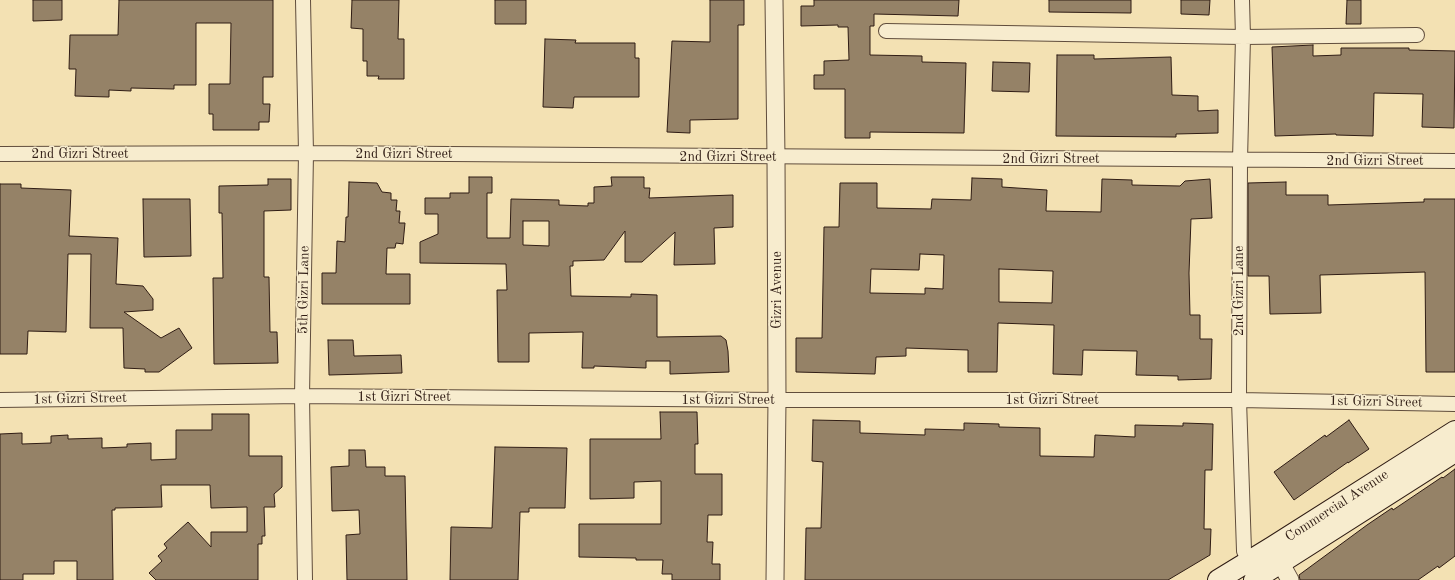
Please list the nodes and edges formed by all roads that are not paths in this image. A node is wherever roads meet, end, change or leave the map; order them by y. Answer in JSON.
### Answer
{"nodes":[{"id":1,"x":303,"y":0,"type":"edge"},
{"id":2,"x":774,"y":0,"type":"edge"},
{"id":3,"x":1242,"y":0,"type":"edge"},
{"id":4,"x":886,"y":31,"type":"dead end"},
{"id":5,"x":1417,"y":35,"type":"dead end"},
{"id":6,"x":1243,"y":37,"type":"junction"},
{"id":7,"x":306,"y":153,"type":"junction"},
{"id":8,"x":0,"y":154,"type":"edge"},
{"id":9,"x":776,"y":157,"type":"junction"},
{"id":10,"x":1240,"y":160,"type":"junction"},
{"id":11,"x":1455,"y":161,"type":"edge"},
{"id":12,"x":302,"y":396,"type":"junction"},
{"id":13,"x":0,"y":400,"type":"edge"},
{"id":14,"x":777,"y":400,"type":"junction"},
{"id":15,"x":1239,"y":400,"type":"junction"},
{"id":16,"x":1455,"y":404,"type":"edge"},
{"id":17,"x":1455,"y":430,"type":"edge"},
{"id":18,"x":1455,"y":452,"type":"edge"},
{"id":19,"x":1281,"y":564,"type":"edge"},
{"id":20,"x":1253,"y":573,"type":"edge"},
{"id":21,"x":305,"y":580,"type":"edge"},
{"id":22,"x":775,"y":580,"type":"edge"},
{"id":23,"x":1218,"y":580,"type":"edge"}],
"edges":[{"from":1,"to":7,"type":"street","name":"5th Gizri Lane"},
{"from":2,"to":9,"type":"street","name":"Gizri Avenue"},
{"from":3,"to":6,"type":"street","name":"2nd Gizri Lane"},
{"from":4,"to":6,"type":"street"},
{"from":5,"to":6,"type":"street"},
{"from":6,"to":10,"type":"street","name":"2nd Gizri Lane"},
{"from":7,"to":8,"type":"street","name":"2nd Gizri Street"},
{"from":7,"to":9,"type":"street","name":"2nd Gizri Street"},
{"from":7,"to":12,"type":"street","name":"5th Gizri Lane"},
{"from":9,"to":10,"type":"street","name":"2nd Gizri Street"},
{"from":9,"to":14,"type":"street","name":"Gizri Avenue"},
{"from":10,"to":11,"type":"street","name":"2nd Gizri Street"},
{"from":10,"to":15,"type":"street","name":"2nd Gizri Lane"},
{"from":12,"to":13,"type":"street","name":"1st Gizri Street"},
{"from":12,"to":14,"type":"street","name":"1st Gizri Street"},
{"from":12,"to":21,"type":"street","name":"5th Gizri Lane"},
{"from":14,"to":15,"type":"street","name":"1st Gizri Street"},
{"from":14,"to":22,"type":"street","name":"Gizri Avenue"},
{"from":15,"to":16,"type":"street","name":"1st Gizri Street"},
{"from":15,"to":20,"type":"street","name":"2nd Gizri Lane"},
{"from":17,"to":19,"type":"main road","name":"Commercial Avenue"},
{"from":18,"to":19,"type":"main road","name":"Commercial Avenue"},
{"from":19,"to":20,"type":"main road","name":"Commercial Avenue"},
{"from":20,"to":23,"type":"main road","name":"Commercial Avenue"}]}
